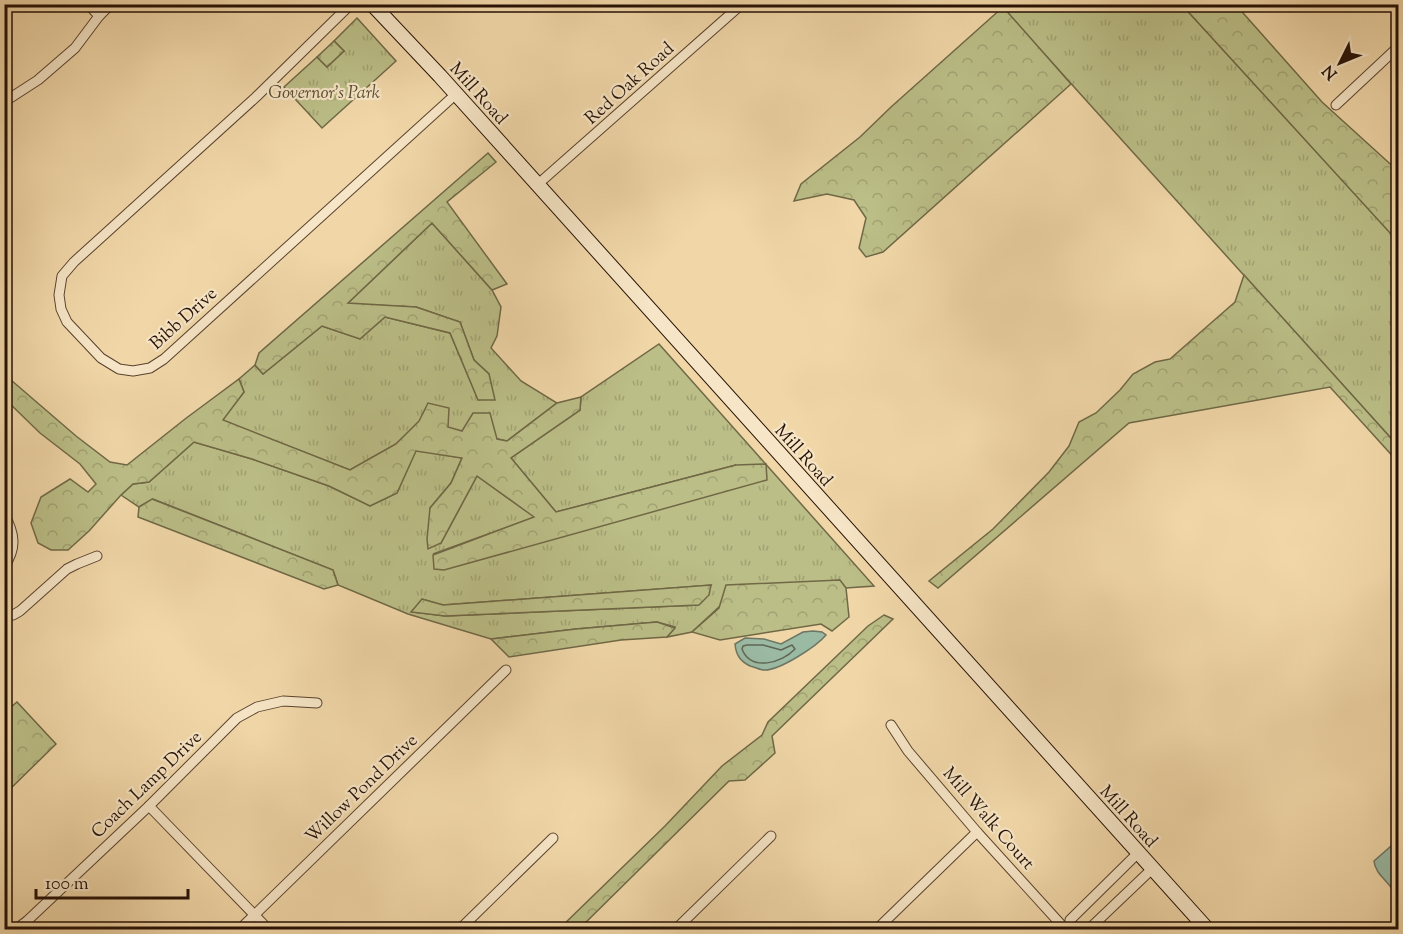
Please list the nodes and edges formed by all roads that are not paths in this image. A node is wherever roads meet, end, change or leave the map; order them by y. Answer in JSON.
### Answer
{"nodes":[{"id":1,"x":88,"y":4,"type":"edge"},
{"id":2,"x":111,"y":4,"type":"edge"},
{"id":3,"x":351,"y":4,"type":"edge"},
{"id":4,"x":372,"y":4,"type":"edge"},
{"id":5,"x":741,"y":4,"type":"edge"},
{"id":6,"x":99,"y":16,"type":"junction"},
{"id":7,"x":1398,"y":47,"type":"edge"},
{"id":8,"x":456,"y":94,"type":"junction"},
{"id":9,"x":4,"y":102,"type":"edge"},
{"id":10,"x":1336,"y":105,"type":"dead end"},
{"id":11,"x":537,"y":185,"type":"junction"},
{"id":12,"x":4,"y":514,"type":"edge"},
{"id":13,"x":97,"y":556,"type":"dead end"},
{"id":14,"x":4,"y":567,"type":"edge"},
{"id":15,"x":4,"y":615,"type":"edge"},
{"id":16,"x":506,"y":670,"type":"dead end"},
{"id":17,"x":318,"y":703,"type":"dead end"},
{"id":18,"x":891,"y":725,"type":"dead end"},
{"id":19,"x":149,"y":806,"type":"junction"},
{"id":20,"x":977,"y":832,"type":"junction"},
{"id":21,"x":771,"y":836,"type":"dead end"},
{"id":22,"x":553,"y":838,"type":"dead end"},
{"id":23,"x":1138,"y":853,"type":"junction"},
{"id":24,"x":1152,"y":869,"type":"junction"},
{"id":25,"x":255,"y":914,"type":"junction"},
{"id":26,"x":15,"y":930,"type":"edge"},
{"id":27,"x":239,"y":930,"type":"edge"},
{"id":28,"x":269,"y":930,"type":"edge"},
{"id":29,"x":459,"y":930,"type":"edge"},
{"id":30,"x":675,"y":930,"type":"edge"},
{"id":31,"x":876,"y":930,"type":"edge"},
{"id":32,"x":1068,"y":930,"type":"edge"},
{"id":33,"x":1088,"y":930,"type":"edge"},
{"id":34,"x":1208,"y":930,"type":"edge"}],
"edges":[{"from":1,"to":6,"type":"street"},
{"from":2,"to":6,"type":"street"},
{"from":3,"to":8,"type":"street","name":"Bibb Drive"},
{"from":4,"to":8,"type":"street","name":"Mill Road"},
{"from":5,"to":11,"type":"street","name":"Red Oak Road"},
{"from":6,"to":9,"type":"street"},
{"from":7,"to":10,"type":"street"},
{"from":8,"to":11,"type":"street","name":"Mill Road"},
{"from":11,"to":23,"type":"street","name":"Mill Road"},
{"from":12,"to":14,"type":"street"},
{"from":13,"to":15,"type":"street"},
{"from":16,"to":25,"type":"street","name":"Willow Pond Drive"},
{"from":17,"to":19,"type":"street","name":"Coach Lamp Drive"},
{"from":18,"to":20,"type":"street","name":"Mill Walk Court"},
{"from":19,"to":25,"type":"street"},
{"from":19,"to":26,"type":"street","name":"Coach Lamp Drive"},
{"from":20,"to":31,"type":"street"},
{"from":20,"to":32,"type":"street","name":"Mill Walk Court"},
{"from":21,"to":30,"type":"street"},
{"from":22,"to":29,"type":"street"},
{"from":23,"to":24,"type":"street","name":"Mill Road"},
{"from":23,"to":32,"type":"street"},
{"from":24,"to":33,"type":"street"},
{"from":24,"to":34,"type":"street","name":"Mill Road"},
{"from":25,"to":27,"type":"street","name":"Willow Pond Drive"},
{"from":25,"to":28,"type":"street"}]}
